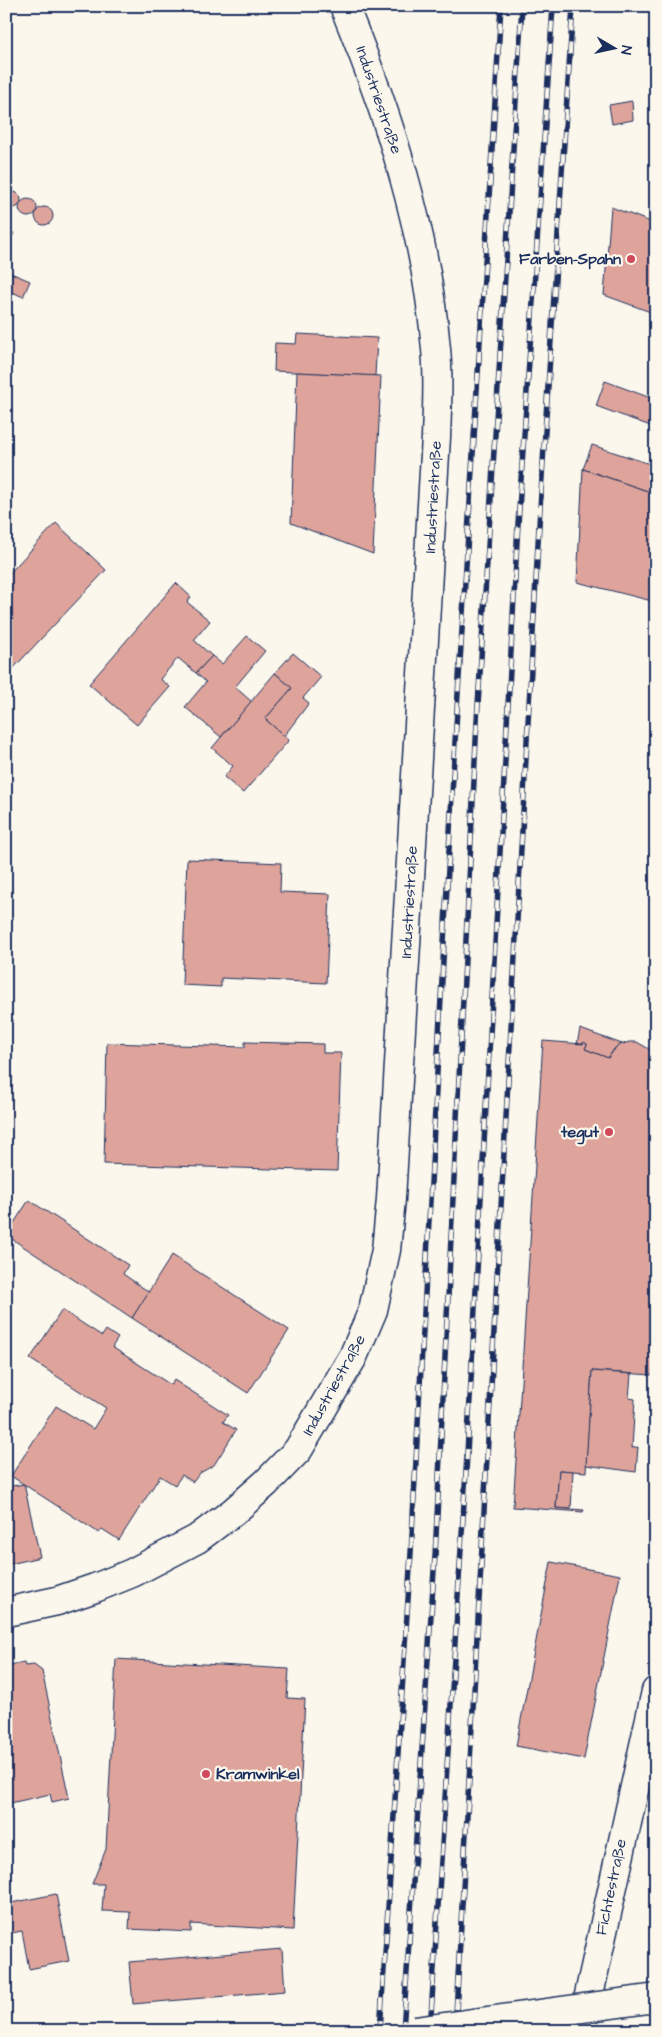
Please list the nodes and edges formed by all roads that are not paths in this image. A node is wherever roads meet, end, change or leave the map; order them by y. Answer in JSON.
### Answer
{"nodes":[{"id":1,"x":344,"y":6,"type":"edge"},
{"id":2,"x":6,"y":1612,"type":"edge"},
{"id":3,"x":656,"y":1690,"type":"edge"},
{"id":4,"x":656,"y":1998,"type":"edge"},
{"id":5,"x":415,"y":2031,"type":"edge"},
{"id":6,"x":581,"y":2031,"type":"edge"}],
"edges":[{"from":1,"to":2,"type":"street","name":"Industriestraße"},
{"from":3,"to":6,"type":"street","name":"Fichtestraße"},
{"from":4,"to":5,"type":"street","bridge":true}]}
